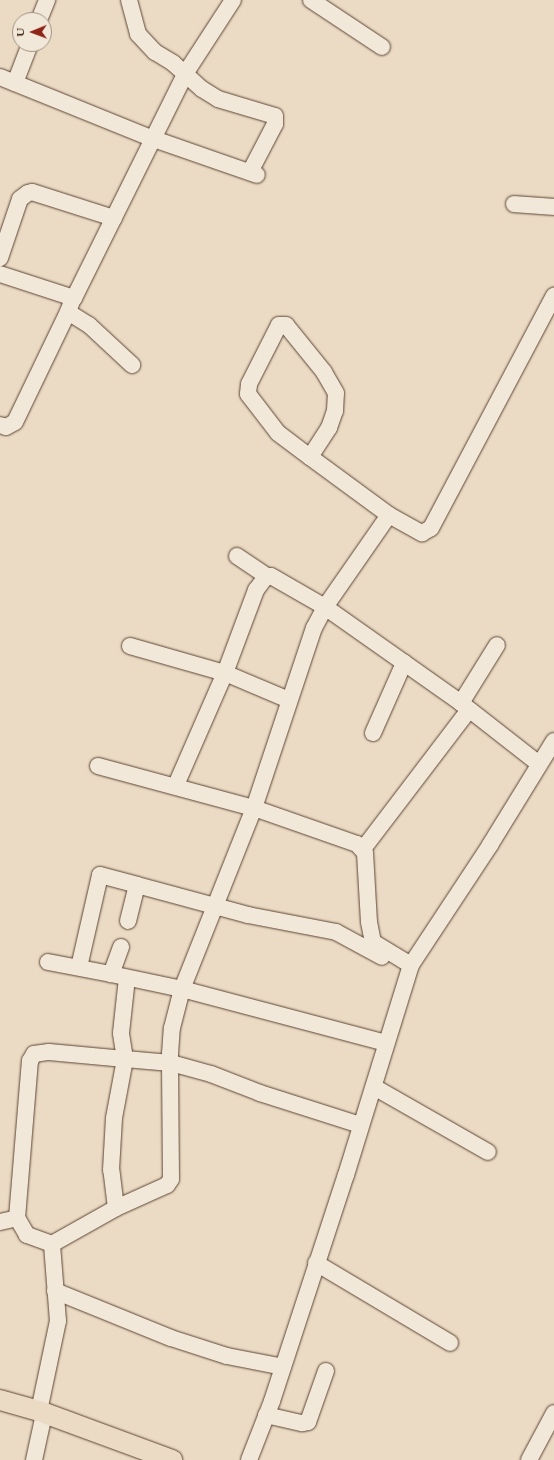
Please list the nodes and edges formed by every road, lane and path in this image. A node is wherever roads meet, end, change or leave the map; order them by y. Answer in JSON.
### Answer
{"nodes":[{"id":1,"x":47,"y":0,"type":"edge"},
{"id":2,"x":129,"y":0,"type":"edge"},
{"id":3,"x":311,"y":0,"type":"edge"},
{"id":4,"x":230,"y":1,"type":"edge"},
{"id":5,"x":42,"y":12,"type":"edge"},
{"id":6,"x":382,"y":47,"type":"dead end"},
{"id":7,"x":27,"y":52,"type":"edge"},
{"id":8,"x":185,"y":74,"type":"junction"},
{"id":9,"x":0,"y":77,"type":"edge"},
{"id":10,"x":15,"y":83,"type":"junction"},
{"id":11,"x":151,"y":138,"type":"junction"},
{"id":12,"x":514,"y":204,"type":"dead end"},
{"id":13,"x":554,"y":208,"type":"edge"},
{"id":14,"x":114,"y":218,"type":"junction"},
{"id":15,"x":0,"y":258,"type":"edge"},
{"id":16,"x":0,"y":274,"type":"edge"},
{"id":17,"x":554,"y":296,"type":"edge"},
{"id":18,"x":71,"y":305,"type":"junction"},
{"id":19,"x":132,"y":365,"type":"dead end"},
{"id":20,"x":0,"y":425,"type":"edge"},
{"id":21,"x":310,"y":457,"type":"junction"},
{"id":22,"x":390,"y":515,"type":"junction"},
{"id":23,"x":237,"y":556,"type":"dead end"},
{"id":24,"x":267,"y":576,"type":"junction"},
{"id":25,"x":325,"y":607,"type":"junction"},
{"id":26,"x":130,"y":646,"type":"dead end"},
{"id":27,"x":497,"y":646,"type":"dead end"},
{"id":28,"x":404,"y":663,"type":"junction"},
{"id":29,"x":225,"y":673,"type":"junction"},
{"id":30,"x":289,"y":700,"type":"junction"},
{"id":31,"x":464,"y":707,"type":"junction"},
{"id":32,"x":373,"y":733,"type":"dead end"},
{"id":33,"x":554,"y":741,"type":"edge"},
{"id":34,"x":539,"y":764,"type":"junction"},
{"id":35,"x":98,"y":766,"type":"dead end"},
{"id":36,"x":176,"y":785,"type":"junction"},
{"id":37,"x":254,"y":808,"type":"junction"},
{"id":38,"x":363,"y":849,"type":"junction"},
{"id":39,"x":137,"y":885,"type":"junction"},
{"id":40,"x":214,"y":906,"type":"junction"},
{"id":41,"x":128,"y":921,"type":"dead end"},
{"id":42,"x":121,"y":947,"type":"dead end"},
{"id":43,"x":48,"y":962,"type":"dead end"},
{"id":44,"x":79,"y":967,"type":"junction"},
{"id":45,"x":409,"y":970,"type":"junction"},
{"id":46,"x":111,"y":974,"type":"junction"},
{"id":47,"x":127,"y":978,"type":"junction"},
{"id":48,"x":182,"y":989,"type":"junction"},
{"id":49,"x":386,"y":1043,"type":"junction"},
{"id":50,"x":125,"y":1059,"type":"junction"},
{"id":51,"x":171,"y":1063,"type":"junction"},
{"id":52,"x":374,"y":1087,"type":"junction"},
{"id":53,"x":360,"y":1125,"type":"junction"},
{"id":54,"x":488,"y":1152,"type":"dead end"},
{"id":55,"x":116,"y":1208,"type":"junction"},
{"id":56,"x":17,"y":1218,"type":"junction"},
{"id":57,"x":0,"y":1222,"type":"edge"},
{"id":58,"x":52,"y":1244,"type":"junction"},
{"id":59,"x":316,"y":1263,"type":"junction"},
{"id":60,"x":55,"y":1291,"type":"junction"},
{"id":61,"x":450,"y":1343,"type":"dead end"},
{"id":62,"x":283,"y":1366,"type":"junction"},
{"id":63,"x":326,"y":1371,"type":"dead end"},
{"id":64,"x":0,"y":1400,"type":"edge"},
{"id":65,"x":41,"y":1412,"type":"junction"},
{"id":66,"x":554,"y":1413,"type":"edge"},
{"id":67,"x":266,"y":1414,"type":"junction"},
{"id":68,"x":34,"y":1460,"type":"edge"},
{"id":69,"x":172,"y":1460,"type":"edge"},
{"id":70,"x":249,"y":1460,"type":"edge"},
{"id":71,"x":529,"y":1460,"type":"edge"}],
"edges":[{"from":1,"to":5,"type":"street"},
{"from":2,"to":8,"type":"street"},
{"from":3,"to":6,"type":"street"},
{"from":4,"to":8,"type":"street"},
{"from":7,"to":10,"type":"street"},
{"from":8,"to":11,"type":"street"},
{"from":8,"to":11,"type":"street"},
{"from":9,"to":10,"type":"street"},
{"from":10,"to":11,"type":"street"},
{"from":11,"to":14,"type":"street"},
{"from":12,"to":13,"type":"street"},
{"from":14,"to":15,"type":"street"},
{"from":14,"to":18,"type":"street"},
{"from":16,"to":18,"type":"street"},
{"from":17,"to":22,"type":"street"},
{"from":18,"to":19,"type":"street"},
{"from":18,"to":20,"type":"street"},
{"from":21,"to":21,"type":"street"},
{"from":21,"to":22,"type":"street"},
{"from":22,"to":25,"type":"street"},
{"from":23,"to":24,"type":"street"},
{"from":24,"to":25,"type":"street"},
{"from":24,"to":29,"type":"street"},
{"from":25,"to":28,"type":"street"},
{"from":25,"to":30,"type":"street"},
{"from":26,"to":29,"type":"street"},
{"from":27,"to":31,"type":"street"},
{"from":28,"to":31,"type":"street"},
{"from":28,"to":32,"type":"street"},
{"from":29,"to":30,"type":"street"},
{"from":29,"to":36,"type":"street"},
{"from":30,"to":37,"type":"street"},
{"from":31,"to":34,"type":"street"},
{"from":31,"to":38,"type":"street"},
{"from":33,"to":34,"type":"street"},
{"from":34,"to":45,"type":"street"},
{"from":35,"to":36,"type":"street"},
{"from":36,"to":37,"type":"street"},
{"from":37,"to":38,"type":"street"},
{"from":37,"to":40,"type":"street"},
{"from":38,"to":45,"type":"street"},
{"from":39,"to":40,"type":"street"},
{"from":39,"to":41,"type":"street"},
{"from":39,"to":44,"type":"street"},
{"from":40,"to":45,"type":"street"},
{"from":40,"to":48,"type":"street"},
{"from":42,"to":46,"type":"street"},
{"from":43,"to":44,"type":"street"},
{"from":44,"to":46,"type":"street"},
{"from":45,"to":49,"type":"street"},
{"from":46,"to":47,"type":"street"},
{"from":47,"to":48,"type":"street"},
{"from":47,"to":50,"type":"street"},
{"from":48,"to":49,"type":"street"},
{"from":48,"to":51,"type":"street"},
{"from":49,"to":52,"type":"street"},
{"from":50,"to":51,"type":"street"},
{"from":50,"to":55,"type":"street"},
{"from":50,"to":56,"type":"street"},
{"from":51,"to":53,"type":"street"},
{"from":51,"to":55,"type":"street"},
{"from":52,"to":53,"type":"street"},
{"from":52,"to":54,"type":"street"},
{"from":53,"to":59,"type":"street"},
{"from":55,"to":58,"type":"street"},
{"from":56,"to":57,"type":"street"},
{"from":56,"to":58,"type":"street"},
{"from":58,"to":60,"type":"street"},
{"from":59,"to":61,"type":"street"},
{"from":59,"to":62,"type":"street"},
{"from":60,"to":62,"type":"street"},
{"from":60,"to":65,"type":"street"},
{"from":62,"to":67,"type":"street"},
{"from":63,"to":67,"type":"street"},
{"from":64,"to":65,"type":"main road"},
{"from":65,"to":68,"type":"street"},
{"from":65,"to":69,"type":"main road"},
{"from":66,"to":71,"type":"street"},
{"from":67,"to":70,"type":"street"}]}
